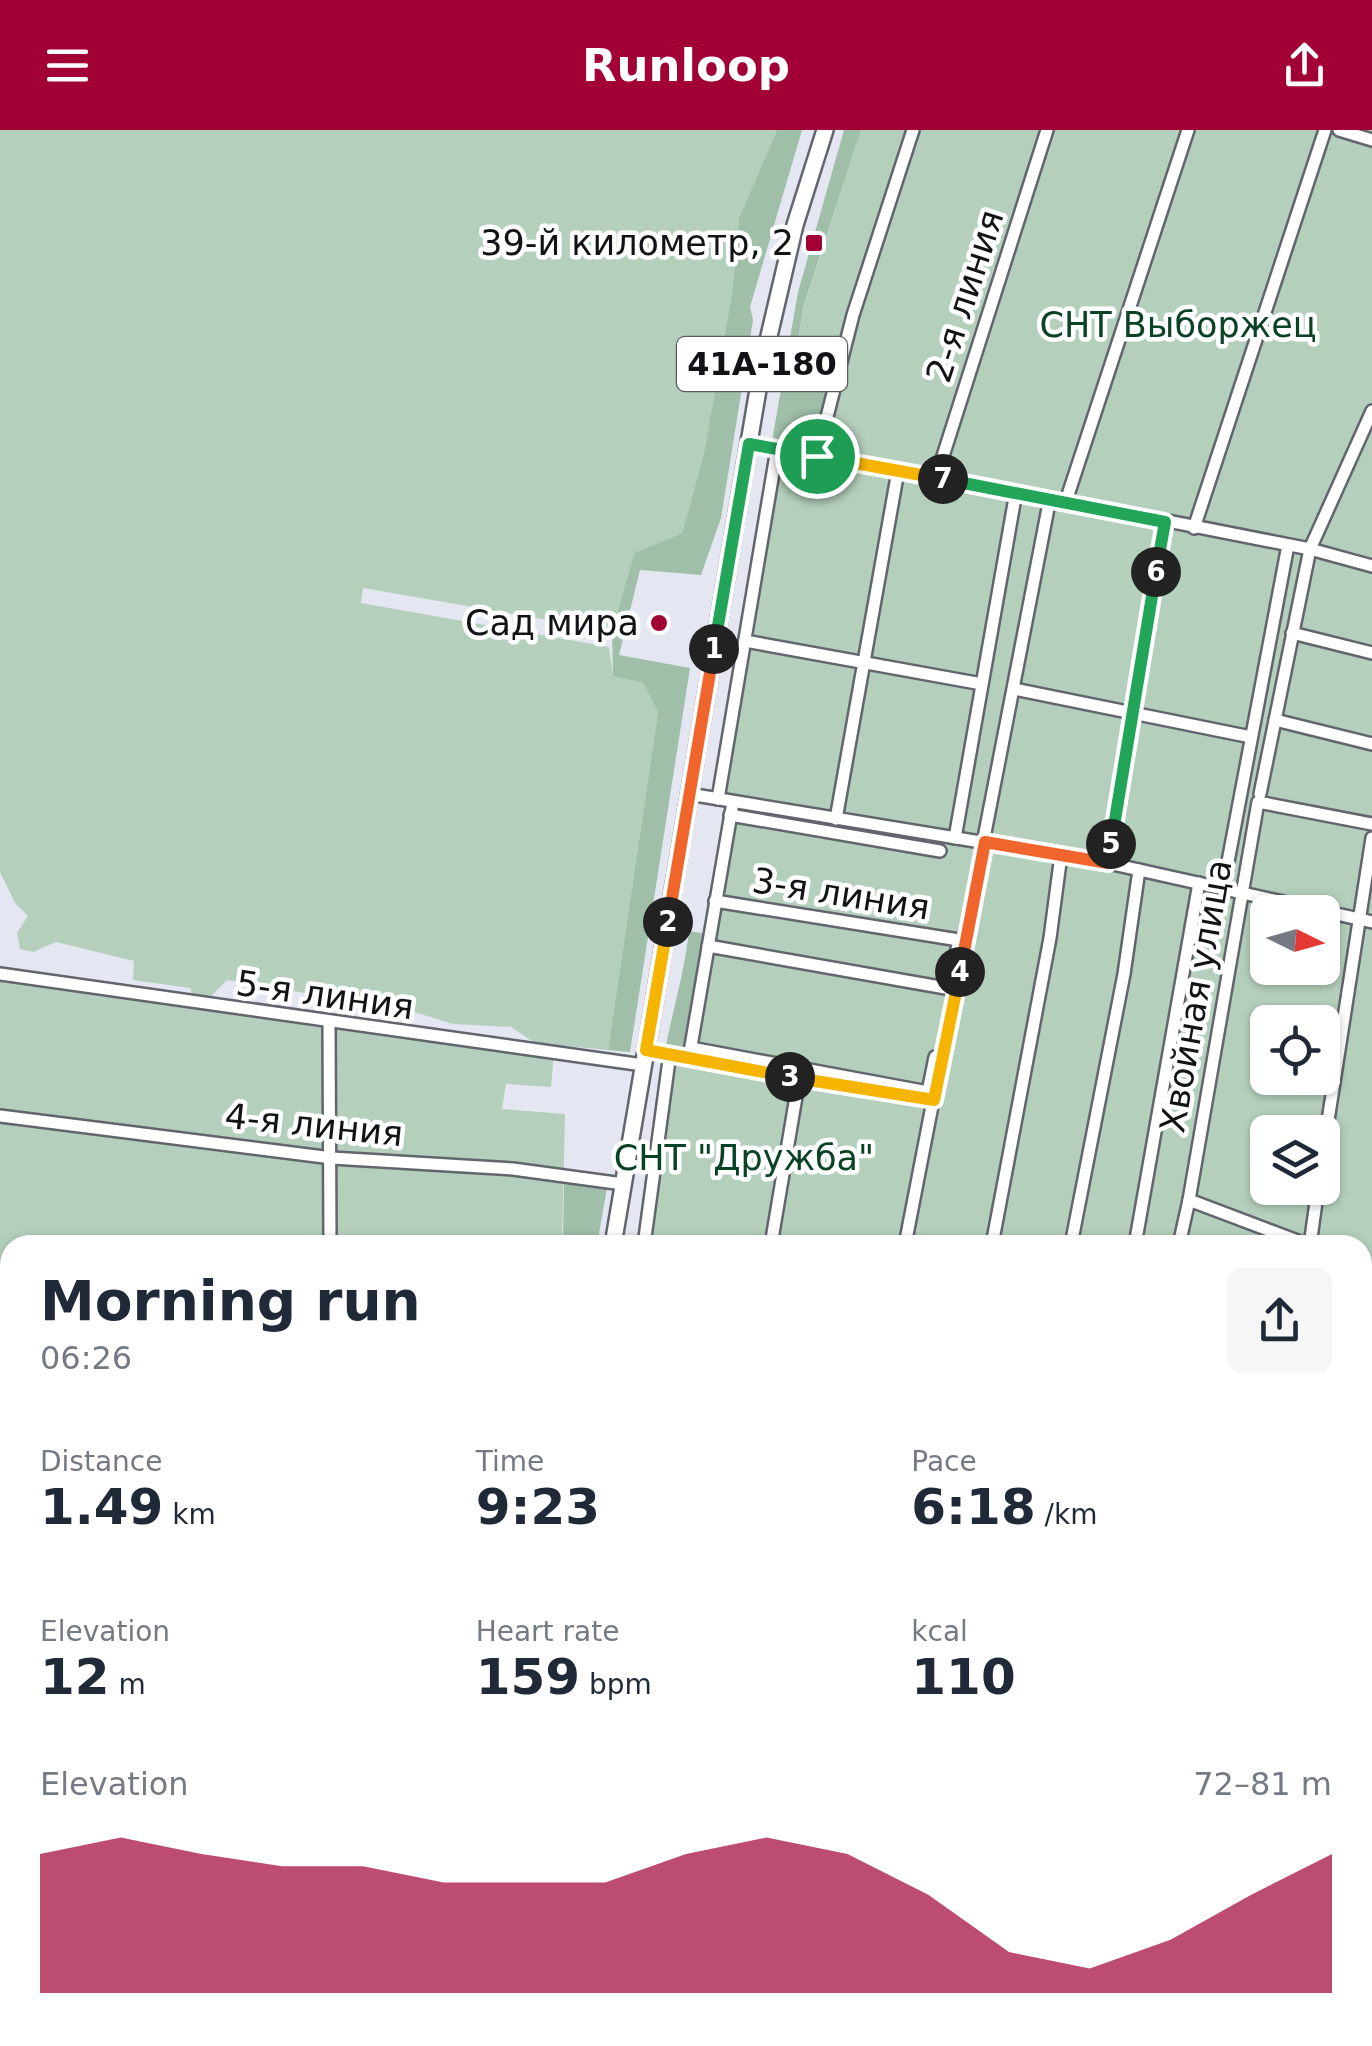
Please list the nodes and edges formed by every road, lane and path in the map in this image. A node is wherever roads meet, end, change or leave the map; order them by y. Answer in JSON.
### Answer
{"nodes":[{"id":1,"x":824,"y":130,"type":"edge"},
{"id":2,"x":913,"y":130,"type":"edge"},
{"id":3,"x":1046,"y":130,"type":"edge"},
{"id":4,"x":1188,"y":130,"type":"edge"},
{"id":5,"x":1325,"y":130,"type":"edge"},
{"id":6,"x":1338,"y":130,"type":"edge"},
{"id":7,"x":1372,"y":140,"type":"edge"},
{"id":8,"x":1372,"y":410,"type":"edge"},
{"id":9,"x":749,"y":444,"type":"junction"},
{"id":10,"x":777,"y":449,"type":"junction"},
{"id":11,"x":817,"y":456,"type":"junction"},
{"id":12,"x":898,"y":471,"type":"junction"},
{"id":13,"x":936,"y":478,"type":"junction"},
{"id":14,"x":1016,"y":492,"type":"junction"},
{"id":15,"x":1050,"y":498,"type":"junction"},
{"id":16,"x":1066,"y":501,"type":"junction"},
{"id":17,"x":1165,"y":522,"type":"junction"},
{"id":18,"x":1194,"y":528,"type":"junction"},
{"id":19,"x":1288,"y":545,"type":"junction"},
{"id":20,"x":1310,"y":549,"type":"junction"},
{"id":21,"x":1372,"y":566,"type":"edge"},
{"id":22,"x":1292,"y":633,"type":"junction"},
{"id":23,"x":744,"y":641,"type":"junction"},
{"id":24,"x":1372,"y":653,"type":"edge"},
{"id":25,"x":866,"y":664,"type":"junction"},
{"id":26,"x":982,"y":684,"type":"junction"},
{"id":27,"x":1014,"y":689,"type":"junction"},
{"id":28,"x":1134,"y":711,"type":"junction"},
{"id":29,"x":1274,"y":720,"type":"junction"},
{"id":30,"x":1252,"y":737,"type":"junction"},
{"id":31,"x":1372,"y":744,"type":"edge"},
{"id":32,"x":690,"y":794,"type":"junction"},
{"id":33,"x":1259,"y":798,"type":"junction"},
{"id":34,"x":718,"y":799,"type":"junction"},
{"id":35,"x":732,"y":808,"type":"junction"},
{"id":36,"x":836,"y":819,"type":"junction"},
{"id":37,"x":1372,"y":824,"type":"edge"},
{"id":38,"x":955,"y":838,"type":"junction"},
{"id":39,"x":1372,"y":838,"type":"edge"},
{"id":40,"x":985,"y":842,"type":"junction"},
{"id":41,"x":940,"y":852,"type":"dead end"},
{"id":42,"x":1060,"y":855,"type":"junction"},
{"id":43,"x":1108,"y":863,"type":"junction"},
{"id":44,"x":1138,"y":870,"type":"junction"},
{"id":45,"x":1198,"y":883,"type":"junction"},
{"id":46,"x":1223,"y":888,"type":"junction"},
{"id":47,"x":1243,"y":892,"type":"junction"},
{"id":48,"x":715,"y":902,"type":"junction"},
{"id":49,"x":1358,"y":919,"type":"junction"},
{"id":50,"x":1372,"y":922,"type":"edge"},
{"id":51,"x":708,"y":946,"type":"junction"},
{"id":52,"x":0,"y":974,"type":"edge"},
{"id":53,"x":954,"y":989,"type":"junction"},
{"id":54,"x":328,"y":1022,"type":"junction"},
{"id":55,"x":690,"y":1052,"type":"junction"},
{"id":56,"x":670,"y":1053,"type":"junction"},
{"id":57,"x":935,"y":1057,"type":"dead end"},
{"id":58,"x":645,"y":1058,"type":"junction"},
{"id":59,"x":798,"y":1078,"type":"junction"},
{"id":60,"x":934,"y":1100,"type":"junction"},
{"id":61,"x":1329,"y":1115,"type":"edge"},
{"id":62,"x":0,"y":1116,"type":"edge"},
{"id":63,"x":332,"y":1158,"type":"junction"},
{"id":64,"x":623,"y":1184,"type":"junction"},
{"id":65,"x":1189,"y":1200,"type":"junction"},
{"id":66,"x":1315,"y":1205,"type":"edge"},
{"id":67,"x":330,"y":1235,"type":"edge"},
{"id":68,"x":615,"y":1235,"type":"edge"},
{"id":69,"x":645,"y":1235,"type":"edge"},
{"id":70,"x":773,"y":1235,"type":"edge"},
{"id":71,"x":907,"y":1235,"type":"edge"},
{"id":72,"x":994,"y":1235,"type":"edge"},
{"id":73,"x":1072,"y":1235,"type":"edge"},
{"id":74,"x":1137,"y":1235,"type":"edge"},
{"id":75,"x":1180,"y":1235,"type":"edge"},
{"id":76,"x":1282,"y":1235,"type":"edge"},
{"id":77,"x":1311,"y":1235,"type":"edge"}],
"edges":[{"from":1,"to":9,"type":"main road","number":"41А-180"},
{"from":2,"to":11,"type":"street"},
{"from":3,"to":13,"type":"street","name":"2-я линия"},
{"from":4,"to":16,"type":"street"},
{"from":5,"to":18,"type":"street"},
{"from":6,"to":7,"type":"street"},
{"from":8,"to":20,"type":"street","name":"Хвойная улица"},
{"from":9,"to":10,"type":"street"},
{"from":9,"to":32,"type":"main road","number":"41А-180"},
{"from":10,"to":11,"type":"street"},
{"from":10,"to":23,"type":"street"},
{"from":11,"to":12,"type":"street"},
{"from":12,"to":13,"type":"street"},
{"from":12,"to":25,"type":"street"},
{"from":13,"to":14,"type":"street"},
{"from":14,"to":15,"type":"street"},
{"from":14,"to":26,"type":"street"},
{"from":15,"to":16,"type":"street"},
{"from":15,"to":27,"type":"street"},
{"from":16,"to":17,"type":"street"},
{"from":17,"to":18,"type":"street"},
{"from":17,"to":28,"type":"street"},
{"from":18,"to":19,"type":"street"},
{"from":19,"to":20,"type":"street"},
{"from":19,"to":30,"type":"street"},
{"from":20,"to":21,"type":"street"},
{"from":20,"to":22,"type":"street","name":"Хвойная улица"},
{"from":22,"to":24,"type":"street"},
{"from":22,"to":29,"type":"street","name":"Хвойная улица"},
{"from":23,"to":25,"type":"street"},
{"from":23,"to":34,"type":"street"},
{"from":25,"to":26,"type":"street"},
{"from":25,"to":36,"type":"street"},
{"from":26,"to":38,"type":"street"},
{"from":27,"to":28,"type":"street"},
{"from":27,"to":40,"type":"street"},
{"from":28,"to":30,"type":"street"},
{"from":28,"to":43,"type":"street"},
{"from":29,"to":31,"type":"street"},
{"from":29,"to":33,"type":"street","name":"Хвойная улица"},
{"from":30,"to":46,"type":"street"},
{"from":32,"to":34,"type":"street"},
{"from":32,"to":58,"type":"main road","number":"41А-180"},
{"from":33,"to":37,"type":"street"},
{"from":33,"to":47,"type":"street","name":"Хвойная улица"},
{"from":34,"to":35,"type":"street"},
{"from":35,"to":36,"type":"street"},
{"from":35,"to":41,"type":"street"},
{"from":35,"to":48,"type":"street"},
{"from":36,"to":38,"type":"street"},
{"from":38,"to":40,"type":"street"},
{"from":39,"to":49,"type":"street"},
{"from":40,"to":42,"type":"street"},
{"from":40,"to":53,"type":"street"},
{"from":42,"to":43,"type":"street"},
{"from":42,"to":72,"type":"street"},
{"from":43,"to":44,"type":"street"},
{"from":44,"to":45,"type":"street"},
{"from":44,"to":73,"type":"street"},
{"from":45,"to":46,"type":"street"},
{"from":45,"to":74,"type":"street"},
{"from":46,"to":47,"type":"street"},
{"from":47,"to":49,"type":"street"},
{"from":47,"to":65,"type":"street","name":"Хвойная улица"},
{"from":48,"to":51,"type":"street"},
{"from":48,"to":53,"type":"street","name":"3-я линия"},
{"from":49,"to":50,"type":"street"},
{"from":49,"to":61,"type":"street"},
{"from":51,"to":53,"type":"street"},
{"from":51,"to":55,"type":"street"},
{"from":52,"to":54,"type":"street","name":"5-я линия"},
{"from":53,"to":60,"type":"street"},
{"from":54,"to":58,"type":"street","name":"5-я линия"},
{"from":54,"to":63,"type":"street"},
{"from":55,"to":56,"type":"street","name":"5-я линия"},
{"from":55,"to":57,"type":"street"},
{"from":55,"to":59,"type":"street"},
{"from":56,"to":58,"type":"street","name":"5-я линия"},
{"from":56,"to":69,"type":"street"},
{"from":58,"to":64,"type":"main road","number":"41А-180"},
{"from":59,"to":60,"type":"street"},
{"from":59,"to":70,"type":"street"},
{"from":60,"to":71,"type":"street"},
{"from":62,"to":63,"type":"street","name":"4-я линия"},
{"from":63,"to":64,"type":"street","name":"4-я линия"},
{"from":63,"to":67,"type":"street"},
{"from":64,"to":68,"type":"main road","number":"41А-180"},
{"from":65,"to":75,"type":"street","name":"Хвойная улица"},
{"from":65,"to":76,"type":"street"},
{"from":66,"to":77,"type":"street"}]}
